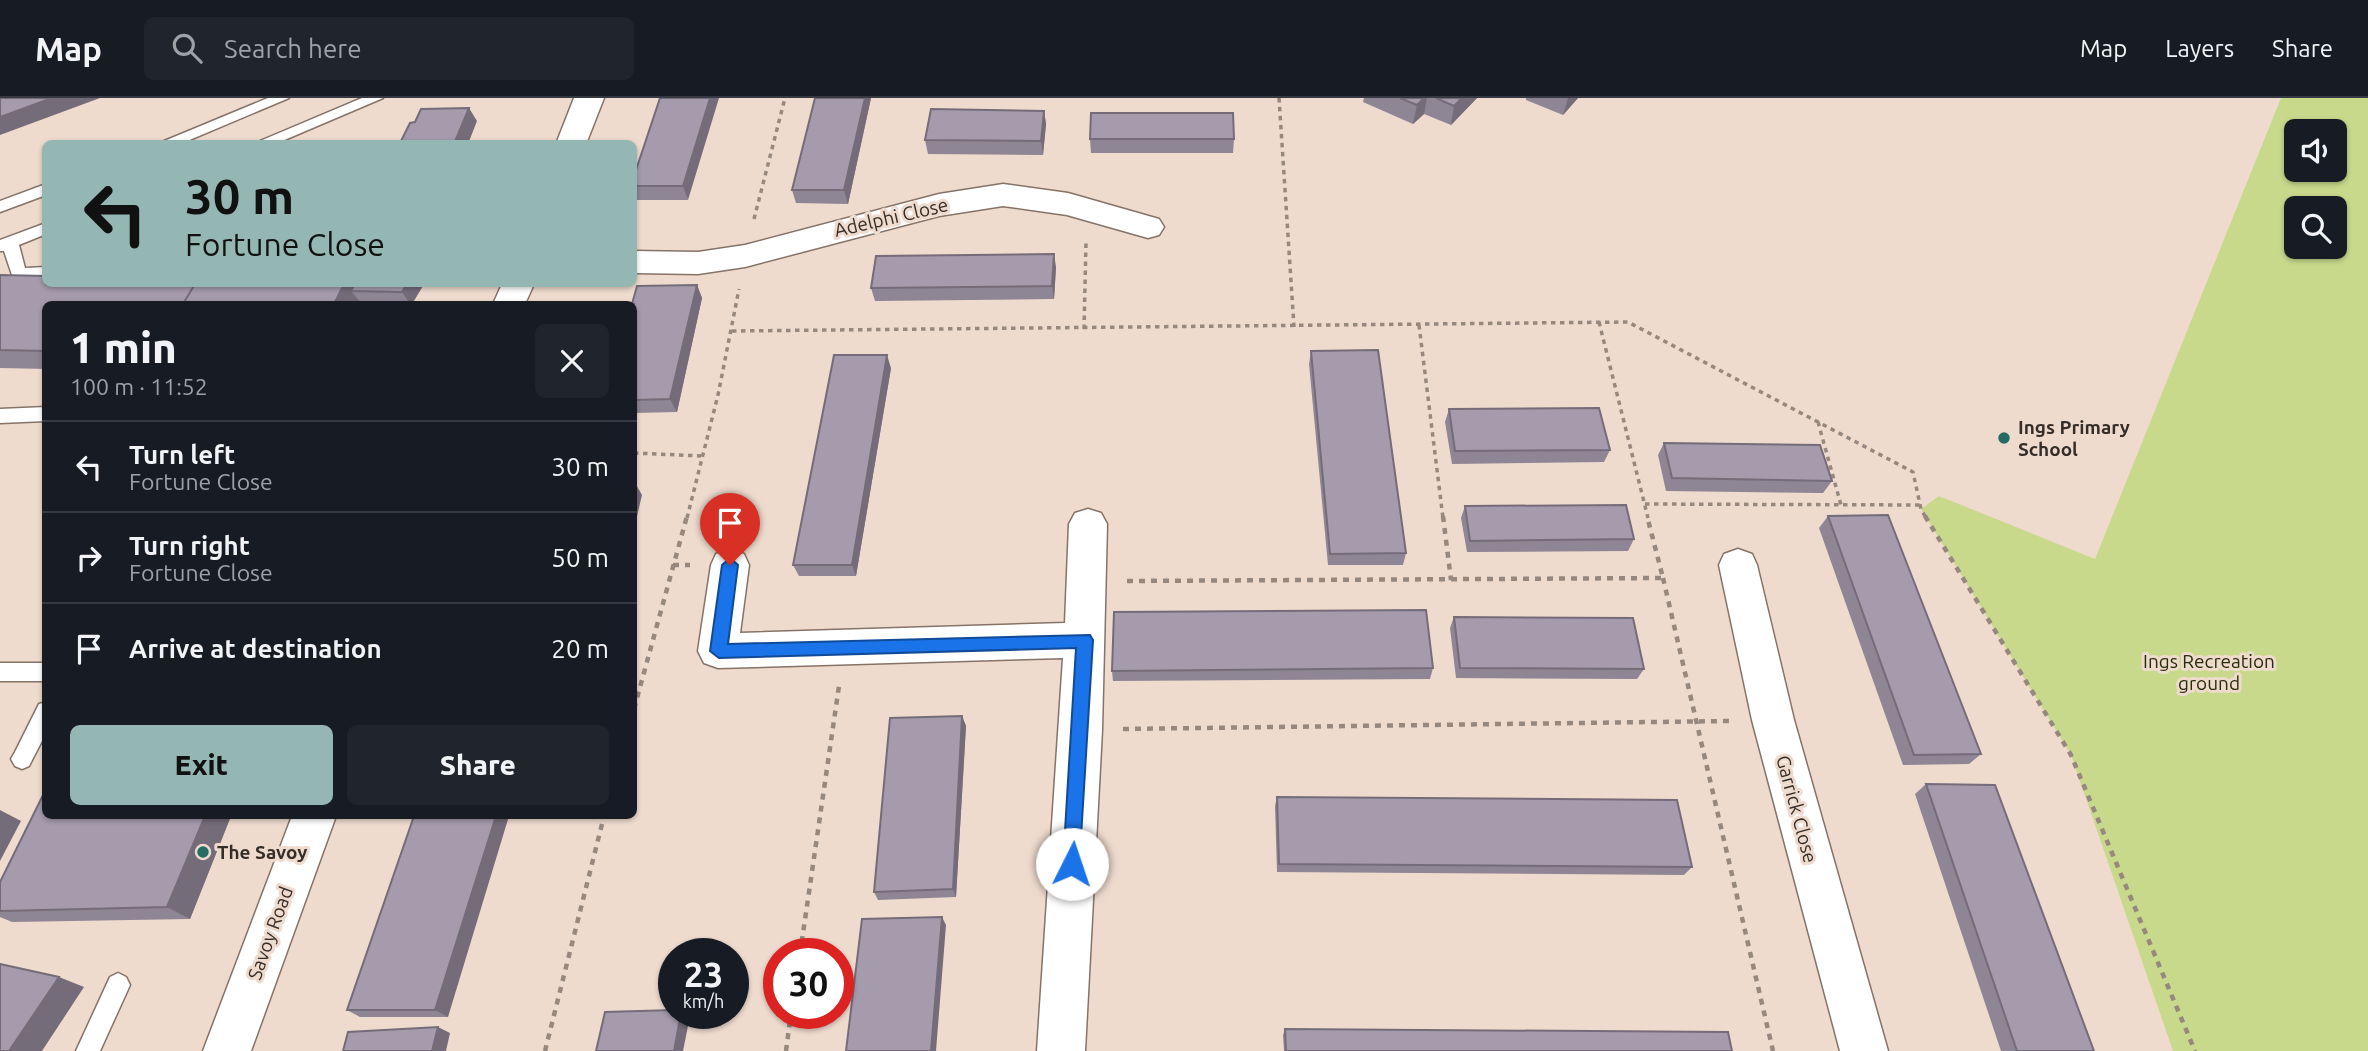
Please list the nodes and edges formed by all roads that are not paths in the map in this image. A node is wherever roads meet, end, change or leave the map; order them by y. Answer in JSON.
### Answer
{"nodes":[{"id":1,"x":282,"y":98,"type":"edge"},
{"id":2,"x":376,"y":98,"type":"edge"},
{"id":3,"x":589,"y":98,"type":"edge"},
{"id":4,"x":297,"y":137,"type":"edge"},
{"id":5,"x":174,"y":140,"type":"edge"},
{"id":6,"x":573,"y":140,"type":"edge"},
{"id":7,"x":42,"y":191,"type":"edge"},
{"id":8,"x":0,"y":207,"type":"edge"},
{"id":9,"x":1148,"y":227,"type":"dead end"},
{"id":10,"x":42,"y":230,"type":"edge"},
{"id":11,"x":5,"y":244,"type":"edge"},
{"id":12,"x":637,"y":262,"type":"edge"},
{"id":13,"x":42,"y":273,"type":"edge"},
{"id":14,"x":42,"y":414,"type":"edge"},
{"id":15,"x":0,"y":416,"type":"edge"},
{"id":16,"x":1088,"y":524,"type":"dead end"},
{"id":17,"x":730,"y":565,"type":"dead end"},
{"id":18,"x":1738,"y":565,"type":"dead end"},
{"id":19,"x":1085,"y":640,"type":"junction"},
{"id":20,"x":0,"y":672,"type":"edge"},
{"id":21,"x":42,"y":672,"type":"edge"},
{"id":22,"x":42,"y":719,"type":"edge"},
{"id":23,"x":22,"y":759,"type":"dead end"},
{"id":24,"x":313,"y":819,"type":"edge"},
{"id":25,"x":118,"y":985,"type":"dead end"},
{"id":26,"x":88,"y":1051,"type":"edge"},
{"id":27,"x":227,"y":1051,"type":"edge"},
{"id":28,"x":1060,"y":1051,"type":"edge"},
{"id":29,"x":1864,"y":1051,"type":"edge"}],
"edges":[{"from":1,"to":5,"type":"lane"},
{"from":2,"to":4,"type":"lane"},
{"from":3,"to":6,"type":"street"},
{"from":7,"to":8,"type":"lane"},
{"from":9,"to":12,"type":"street","name":"Adelphi Close"},
{"from":10,"to":11,"type":"lane"},
{"from":11,"to":13,"type":"lane"},
{"from":14,"to":15,"type":"lane"},
{"from":16,"to":19,"type":"street"},
{"from":17,"to":19,"type":"street"},
{"from":18,"to":29,"type":"street","name":"Garrick Close"},
{"from":19,"to":28,"type":"street"},
{"from":20,"to":21,"type":"lane"},
{"from":22,"to":23,"type":"lane"},
{"from":24,"to":27,"type":"street","name":"Savoy Road"},
{"from":25,"to":26,"type":"lane"}]}
